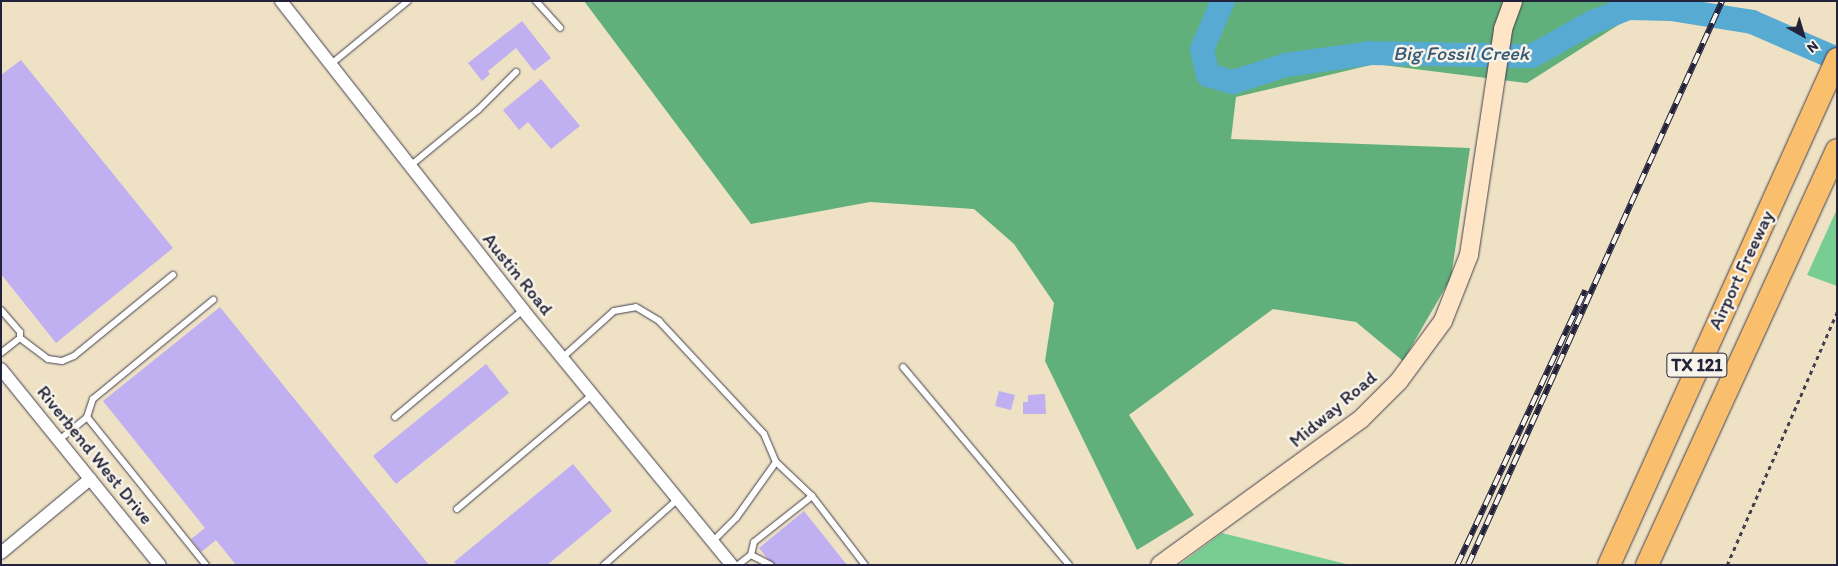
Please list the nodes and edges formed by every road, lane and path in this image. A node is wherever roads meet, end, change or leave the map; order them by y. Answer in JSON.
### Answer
{"nodes":[{"id":1,"x":281,"y":1,"type":"edge"},
{"id":2,"x":408,"y":1,"type":"edge"},
{"id":3,"x":536,"y":1,"type":"edge"},
{"id":4,"x":1513,"y":1,"type":"edge"},
{"id":5,"x":560,"y":28,"type":"dead end"},
{"id":6,"x":1837,"y":58,"type":"edge"},
{"id":7,"x":331,"y":64,"type":"junction"},
{"id":8,"x":516,"y":72,"type":"dead end"},
{"id":9,"x":1837,"y":150,"type":"edge"},
{"id":10,"x":410,"y":166,"type":"junction"},
{"id":11,"x":174,"y":275,"type":"dead end"},
{"id":12,"x":213,"y":300,"type":"dead end"},
{"id":13,"x":1,"y":310,"type":"edge"},
{"id":14,"x":523,"y":310,"type":"junction"},
{"id":15,"x":1837,"y":312,"type":"edge"},
{"id":16,"x":20,"y":338,"type":"junction"},
{"id":17,"x":1,"y":353,"type":"edge"},
{"id":18,"x":562,"y":358,"type":"junction"},
{"id":19,"x":903,"y":366,"type":"dead end"},
{"id":20,"x":1,"y":369,"type":"edge"},
{"id":21,"x":592,"y":395,"type":"junction"},
{"id":22,"x":87,"y":417,"type":"junction"},
{"id":23,"x":395,"y":417,"type":"dead end"},
{"id":24,"x":59,"y":440,"type":"junction"},
{"id":25,"x":776,"y":462,"type":"junction"},
{"id":26,"x":90,"y":479,"type":"junction"},
{"id":27,"x":812,"y":496,"type":"junction"},
{"id":28,"x":677,"y":500,"type":"junction"},
{"id":29,"x":458,"y":509,"type":"dead end"},
{"id":30,"x":712,"y":542,"type":"junction"},
{"id":31,"x":1,"y":553,"type":"edge"},
{"id":32,"x":751,"y":555,"type":"junction"},
{"id":33,"x":1650,"y":559,"type":"edge"},
{"id":34,"x":770,"y":564,"type":"edge"},
{"id":35,"x":160,"y":565,"type":"edge"},
{"id":36,"x":206,"y":565,"type":"edge"},
{"id":37,"x":604,"y":565,"type":"edge"},
{"id":38,"x":732,"y":565,"type":"edge"},
{"id":39,"x":738,"y":565,"type":"edge"},
{"id":40,"x":865,"y":565,"type":"edge"},
{"id":41,"x":1068,"y":565,"type":"edge"},
{"id":42,"x":1160,"y":565,"type":"edge"},
{"id":43,"x":1609,"y":565,"type":"edge"},
{"id":44,"x":1727,"y":565,"type":"edge"}],
"edges":[{"from":1,"to":7,"type":"street","name":"Austin Road"},
{"from":2,"to":7,"type":"lane"},
{"from":3,"to":5,"type":"lane"},
{"from":4,"to":42,"type":"main road","name":"Midway Road"},
{"from":6,"to":43,"type":"highway","name":"Airport Freeway","number":"TX 121"},
{"from":7,"to":10,"type":"street","name":"Austin Road"},
{"from":8,"to":10,"type":"lane"},
{"from":9,"to":33,"type":"highway","name":"Airport Freeway","number":"TX 121"},
{"from":10,"to":14,"type":"street","name":"Austin Road"},
{"from":11,"to":16,"type":"lane"},
{"from":12,"to":22,"type":"lane"},
{"from":13,"to":16,"type":"lane"},
{"from":14,"to":18,"type":"street","name":"Austin Road"},
{"from":14,"to":23,"type":"lane"},
{"from":15,"to":44,"type":"path"},
{"from":16,"to":17,"type":"lane"},
{"from":18,"to":21,"type":"street","name":"Austin Road"},
{"from":18,"to":25,"type":"lane"},
{"from":19,"to":41,"type":"lane"},
{"from":20,"to":24,"type":"street","name":"Riverbend West Drive"},
{"from":21,"to":28,"type":"street","name":"Austin Road"},
{"from":21,"to":29,"type":"lane"},
{"from":22,"to":24,"type":"lane"},
{"from":22,"to":36,"type":"lane"},
{"from":24,"to":26,"type":"street","name":"Riverbend West Drive"},
{"from":25,"to":27,"type":"lane"},
{"from":25,"to":30,"type":"lane"},
{"from":26,"to":31,"type":"street"},
{"from":26,"to":35,"type":"street","name":"Riverbend West Drive"},
{"from":27,"to":32,"type":"lane"},
{"from":27,"to":40,"type":"lane"},
{"from":28,"to":30,"type":"street","name":"Austin Road"},
{"from":28,"to":37,"type":"lane"},
{"from":30,"to":38,"type":"street","name":"Austin Road"},
{"from":32,"to":34,"type":"lane"},
{"from":32,"to":39,"type":"lane"}]}
